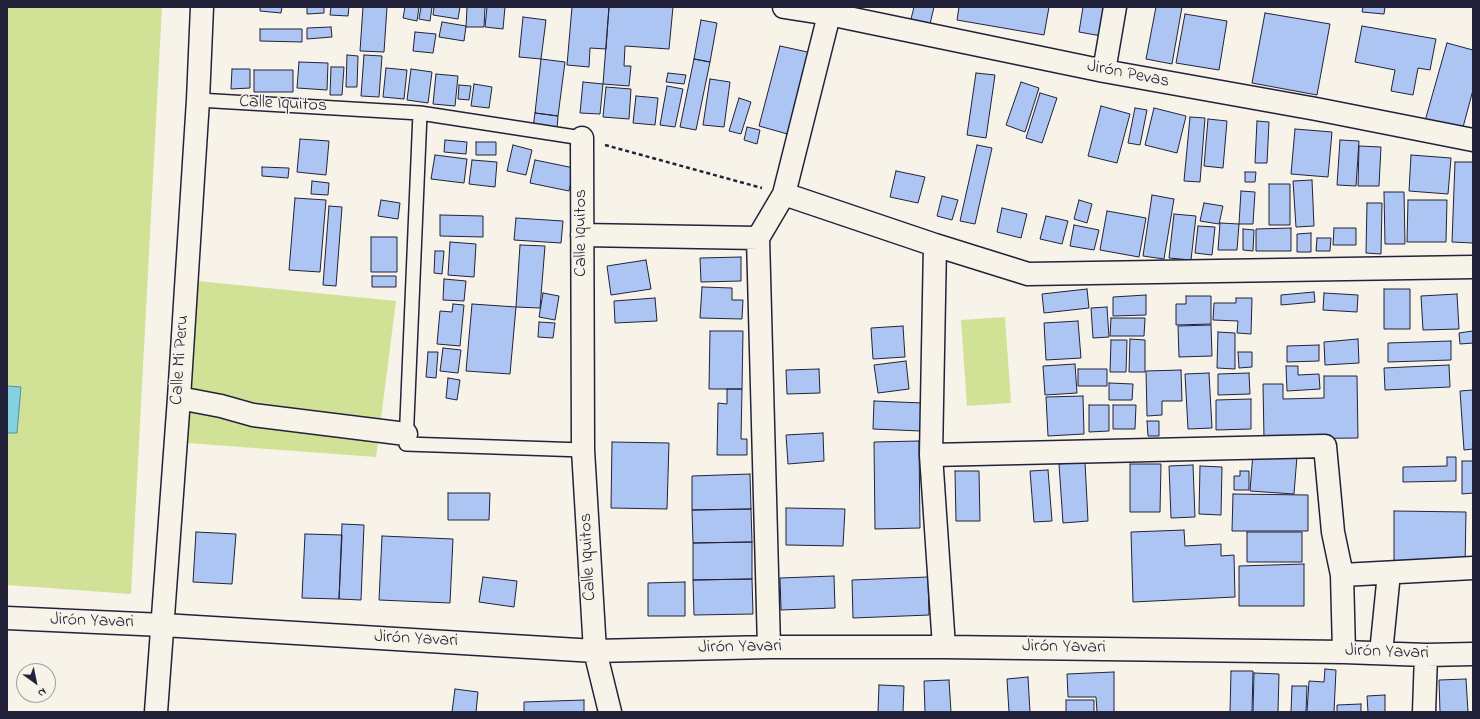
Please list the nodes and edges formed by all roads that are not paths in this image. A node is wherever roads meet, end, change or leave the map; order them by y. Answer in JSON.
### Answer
{"nodes":[{"id":1,"x":202,"y":7,"type":"edge"},
{"id":2,"x":784,"y":7,"type":"edge"},
{"id":3,"x":1115,"y":7,"type":"edge"},
{"id":4,"x":830,"y":11,"type":"edge"},
{"id":5,"x":1104,"y":71,"type":"junction"},
{"id":6,"x":198,"y":100,"type":"junction"},
{"id":7,"x":420,"y":113,"type":"junction"},
{"id":8,"x":582,"y":138,"type":"joint"},
{"id":9,"x":1473,"y":140,"type":"edge"},
{"id":10,"x":784,"y":194,"type":"junction"},
{"id":11,"x":582,"y":235,"type":"junction"},
{"id":12,"x":758,"y":238,"type":"junction"},
{"id":13,"x":935,"y":245,"type":"junction"},
{"id":14,"x":1473,"y":267,"type":"edge"},
{"id":15,"x":179,"y":398,"type":"junction"},
{"id":16,"x":406,"y":434,"type":"junction"},
{"id":17,"x":583,"y":450,"type":"junction"},
{"id":18,"x":931,"y":455,"type":"junction"},
{"id":19,"x":1473,"y":568,"type":"edge"},
{"id":20,"x":1388,"y":573,"type":"junction"},
{"id":21,"x":1342,"y":575,"type":"junction"},
{"id":22,"x":7,"y":618,"type":"edge"},
{"id":23,"x":163,"y":625,"type":"junction"},
{"id":24,"x":769,"y":647,"type":"junction"},
{"id":25,"x":944,"y":647,"type":"junction"},
{"id":26,"x":595,"y":651,"type":"junction"},
{"id":27,"x":1344,"y":652,"type":"junction"},
{"id":28,"x":1381,"y":653,"type":"junction"},
{"id":29,"x":1473,"y":654,"type":"edge"},
{"id":30,"x":1426,"y":655,"type":"junction"},
{"id":31,"x":156,"y":712,"type":"edge"},
{"id":32,"x":610,"y":712,"type":"edge"},
{"id":33,"x":1424,"y":712,"type":"edge"}],
"edges":[{"from":1,"to":6,"type":"street","name":"Calle Mi Peru"},
{"from":2,"to":4,"type":"street","name":"Jirón Pevas"},
{"from":3,"to":5,"type":"street"},
{"from":4,"to":5,"type":"street","name":"Jirón Pevas"},
{"from":4,"to":10,"type":"street"},
{"from":5,"to":9,"type":"street","name":"Jirón Pevas"},
{"from":6,"to":7,"type":"lane","name":"Calle Iquitos"},
{"from":6,"to":15,"type":"street","name":"Calle Mi Peru"},
{"from":7,"to":8,"type":"lane","name":"Calle Iquitos"},
{"from":7,"to":16,"type":"lane"},
{"from":8,"to":11,"type":"street","name":"Calle Iquitos"},
{"from":10,"to":12,"type":"street"},
{"from":10,"to":13,"type":"street"},
{"from":11,"to":12,"type":"street"},
{"from":11,"to":17,"type":"street","name":"Calle Iquitos"},
{"from":12,"to":24,"type":"street"},
{"from":13,"to":14,"type":"street"},
{"from":13,"to":18,"type":"street"},
{"from":15,"to":16,"type":"street"},
{"from":15,"to":23,"type":"street","name":"Calle Mi Peru"},
{"from":16,"to":17,"type":"lane"},
{"from":17,"to":26,"type":"street","name":"Calle Iquitos"},
{"from":18,"to":21,"type":"street"},
{"from":18,"to":25,"type":"street"},
{"from":19,"to":20,"type":"street"},
{"from":20,"to":21,"type":"street"},
{"from":20,"to":28,"type":"street"},
{"from":21,"to":27,"type":"street"},
{"from":22,"to":23,"type":"street","name":"Jirón Yavari"},
{"from":23,"to":26,"type":"street","name":"Jirón Yavari"},
{"from":23,"to":31,"type":"street","name":"Calle Mi Peru"},
{"from":24,"to":25,"type":"street","name":"Jirón Yavari"},
{"from":24,"to":26,"type":"street","name":"Jirón Yavari"},
{"from":25,"to":27,"type":"street","name":"Jirón Yavari"},
{"from":26,"to":32,"type":"street","name":"Calle Iquitos"},
{"from":27,"to":28,"type":"street","name":"Jirón Yavari"},
{"from":28,"to":30,"type":"street","name":"Jirón Yavari"},
{"from":29,"to":30,"type":"street","name":"Jirón Yavari"},
{"from":30,"to":33,"type":"street"}]}
